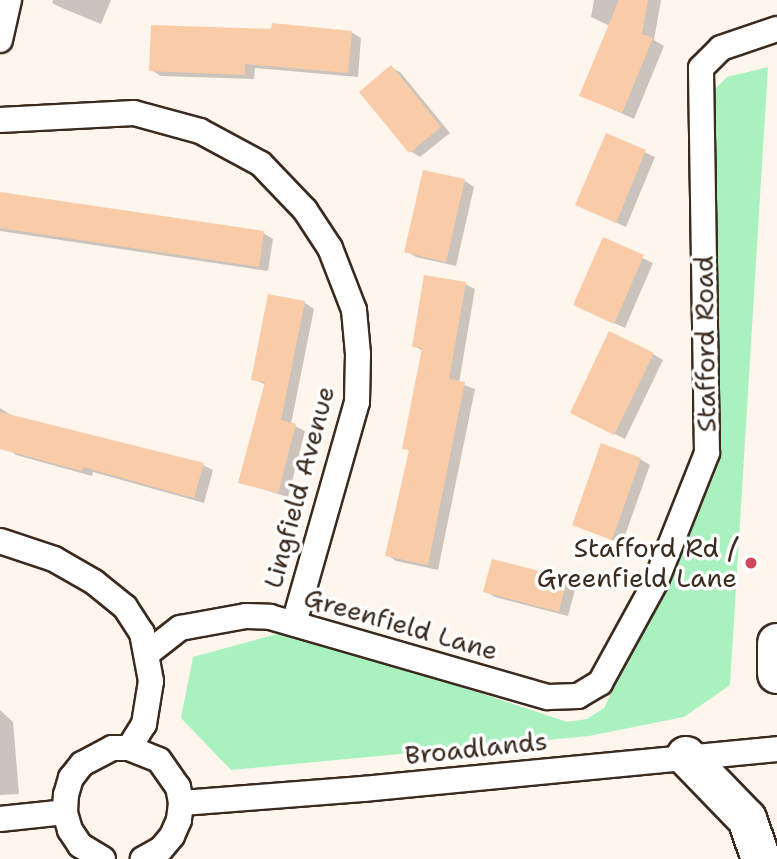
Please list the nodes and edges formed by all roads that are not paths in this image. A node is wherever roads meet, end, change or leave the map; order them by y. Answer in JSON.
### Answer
{"nodes":[{"id":1,"x":9,"y":0,"type":"edge"},
{"id":2,"x":777,"y":29,"type":"edge"},
{"id":3,"x":0,"y":40,"type":"edge"},
{"id":4,"x":0,"y":120,"type":"edge"},
{"id":5,"x":0,"y":541,"type":"edge"},
{"id":6,"x":294,"y":623,"type":"junction"},
{"id":7,"x":777,"y":643,"type":"edge"},
{"id":8,"x":148,"y":653,"type":"junction"},
{"id":9,"x":777,"y":674,"type":"edge"},
{"id":10,"x":600,"y":682,"type":"joint"},
{"id":11,"x":130,"y":748,"type":"junction"},
{"id":12,"x":777,"y":748,"type":"edge"},
{"id":13,"x":686,"y":756,"type":"junction"},
{"id":14,"x":181,"y":803,"type":"junction"},
{"id":15,"x":65,"y":812,"type":"junction"},
{"id":16,"x":0,"y":819,"type":"edge"},
{"id":17,"x":103,"y":859,"type":"edge"},
{"id":18,"x":143,"y":859,"type":"edge"},
{"id":19,"x":761,"y":859,"type":"edge"}],
"edges":[{"from":1,"to":3,"type":"street"},
{"from":2,"to":10,"type":"street","name":"Stafford Road"},
{"from":4,"to":6,"type":"street","name":"Lingfield Avenue"},
{"from":5,"to":8,"type":"street"},
{"from":6,"to":8,"type":"street","name":"Greenfield Lane"},
{"from":6,"to":10,"type":"street","name":"Greenfield Lane"},
{"from":7,"to":9,"type":"highway"},
{"from":8,"to":11,"type":"street"},
{"from":11,"to":14,"type":"street"},
{"from":11,"to":15,"type":"street"},
{"from":12,"to":13,"type":"street","name":"Broadlands"},
{"from":13,"to":14,"type":"street","name":"Broadlands"},
{"from":13,"to":19,"type":"highway"},
{"from":14,"to":18,"type":"street"},
{"from":15,"to":16,"type":"street"},
{"from":15,"to":17,"type":"street"}]}
